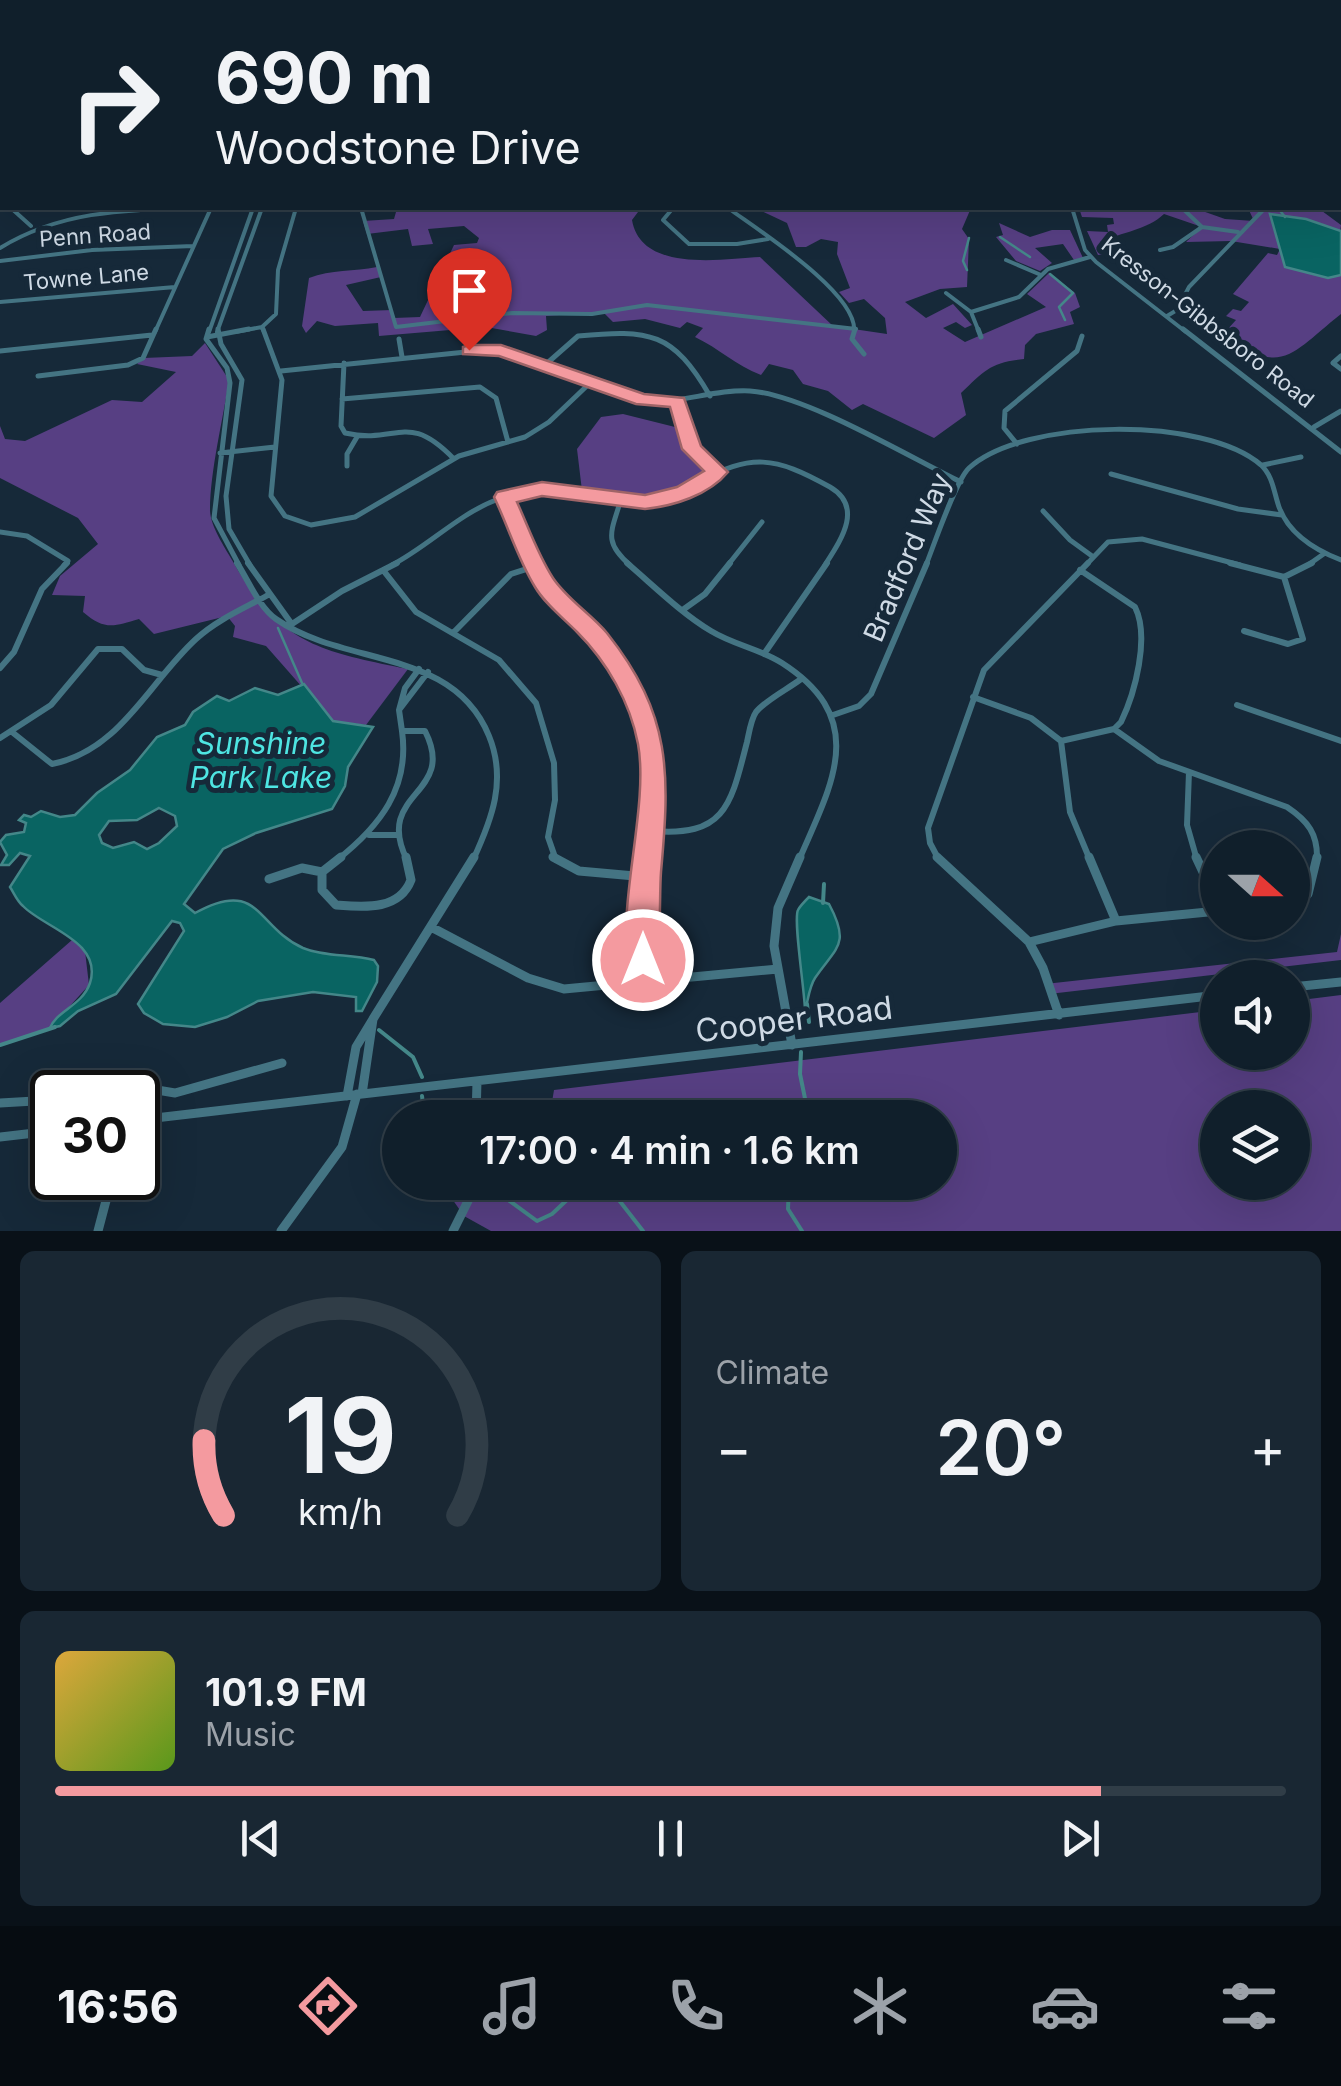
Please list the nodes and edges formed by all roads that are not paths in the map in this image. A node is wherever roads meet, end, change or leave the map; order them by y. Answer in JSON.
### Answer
{"nodes":[{"id":1,"x":13,"y":210,"type":"edge"},
{"id":2,"x":153,"y":210,"type":"edge"},
{"id":3,"x":210,"y":210,"type":"edge"},
{"id":4,"x":252,"y":210,"type":"edge"},
{"id":5,"x":261,"y":210,"type":"edge"},
{"id":6,"x":295,"y":210,"type":"edge"},
{"id":7,"x":363,"y":210,"type":"edge"},
{"id":8,"x":671,"y":210,"type":"edge"},
{"id":9,"x":731,"y":210,"type":"edge"},
{"id":10,"x":1073,"y":210,"type":"edge"},
{"id":11,"x":1184,"y":210,"type":"edge"},
{"id":12,"x":1262,"y":210,"type":"edge"},
{"id":13,"x":32,"y":227,"type":"junction"},
{"id":14,"x":1202,"y":227,"type":"junction"},
{"id":15,"x":1238,"y":232,"type":"junction"},
{"id":16,"x":769,"y":239,"type":"junction"},
{"id":17,"x":194,"y":246,"type":"junction"},
{"id":18,"x":0,"y":248,"type":"edge"},
{"id":19,"x":1160,"y":250,"type":"dead end"},
{"id":20,"x":1090,"y":256,"type":"junction"},
{"id":21,"x":1006,"y":260,"type":"dead end"},
{"id":22,"x":0,"y":261,"type":"edge"},
{"id":23,"x":1041,"y":274,"type":"junction"},
{"id":24,"x":175,"y":287,"type":"junction"},
{"id":25,"x":946,"y":294,"type":"dead end"},
{"id":26,"x":0,"y":302,"type":"edge"},
{"id":27,"x":971,"y":312,"type":"junction"},
{"id":28,"x":1167,"y":316,"type":"junction"},
{"id":29,"x":262,"y":327,"type":"junction"},
{"id":30,"x":856,"y":328,"type":"junction"},
{"id":31,"x":154,"y":335,"type":"junction"},
{"id":32,"x":217,"y":335,"type":"junction"},
{"id":33,"x":1082,"y":336,"type":"dead end"},
{"id":34,"x":207,"y":337,"type":"junction"},
{"id":35,"x":981,"y":337,"type":"dead end"},
{"id":36,"x":399,"y":339,"type":"dead end"},
{"id":37,"x":0,"y":352,"type":"edge"},
{"id":38,"x":229,"y":354,"type":"junction"},
{"id":39,"x":864,"y":354,"type":"dead end"},
{"id":40,"x":218,"y":356,"type":"junction"},
{"id":41,"x":1341,"y":356,"type":"edge"},
{"id":42,"x":402,"y":357,"type":"junction"},
{"id":43,"x":344,"y":363,"type":"junction"},
{"id":44,"x":545,"y":364,"type":"junction"},
{"id":45,"x":1341,"y":369,"type":"edge"},
{"id":46,"x":281,"y":370,"type":"junction"},
{"id":47,"x":38,"y":376,"type":"dead end"},
{"id":48,"x":591,"y":382,"type":"junction"},
{"id":49,"x":710,"y":396,"type":"junction"},
{"id":50,"x":342,"y":399,"type":"junction"},
{"id":51,"x":678,"y":402,"type":"junction"},
{"id":52,"x":1341,"y":411,"type":"edge"},
{"id":53,"x":1314,"y":427,"type":"junction"},
{"id":54,"x":357,"y":437,"type":"junction"},
{"id":55,"x":508,"y":442,"type":"junction"},
{"id":56,"x":1018,"y":444,"type":"junction"},
{"id":57,"x":275,"y":447,"type":"junction"},
{"id":58,"x":232,"y":452,"type":"junction"},
{"id":59,"x":1341,"y":452,"type":"edge"},
{"id":60,"x":220,"y":454,"type":"junction"},
{"id":61,"x":1301,"y":457,"type":"dead end"},
{"id":62,"x":454,"y":459,"type":"junction"},
{"id":63,"x":1262,"y":465,"type":"junction"},
{"id":64,"x":346,"y":466,"type":"dead end"},
{"id":65,"x":718,"y":472,"type":"junction"},
{"id":66,"x":1111,"y":474,"type":"dead end"},
{"id":67,"x":961,"y":482,"type":"junction"},
{"id":68,"x":504,"y":497,"type":"junction"},
{"id":69,"x":621,"y":499,"type":"junction"},
{"id":70,"x":1043,"y":511,"type":"dead end"},
{"id":71,"x":1284,"y":515,"type":"junction"},
{"id":72,"x":762,"y":522,"type":"dead end"},
{"id":73,"x":0,"y":532,"type":"edge"},
{"id":74,"x":1326,"y":553,"type":"junction"},
{"id":75,"x":1092,"y":556,"type":"junction"},
{"id":76,"x":1341,"y":560,"type":"edge"},
{"id":77,"x":536,"y":566,"type":"junction"},
{"id":78,"x":383,"y":570,"type":"junction"},
{"id":79,"x":1080,"y":570,"type":"junction"},
{"id":80,"x":1284,"y":577,"type":"junction"},
{"id":81,"x":270,"y":594,"type":"junction"},
{"id":82,"x":260,"y":600,"type":"junction"},
{"id":83,"x":684,"y":609,"type":"junction"},
{"id":84,"x":292,"y":624,"type":"junction"},
{"id":85,"x":1244,"y":631,"type":"dead end"},
{"id":86,"x":453,"y":633,"type":"junction"},
{"id":87,"x":764,"y":654,"type":"junction"},
{"id":88,"x":0,"y":668,"type":"edge"},
{"id":89,"x":424,"y":670,"type":"junction"},
{"id":90,"x":162,"y":675,"type":"junction"},
{"id":91,"x":801,"y":679,"type":"junction"},
{"id":92,"x":973,"y":697,"type":"junction"},
{"id":93,"x":1237,"y":705,"type":"dead end"},
{"id":94,"x":833,"y":715,"type":"junction"},
{"id":95,"x":1114,"y":729,"type":"junction"},
{"id":96,"x":400,"y":731,"type":"junction"},
{"id":97,"x":12,"y":732,"type":"junction"},
{"id":98,"x":0,"y":738,"type":"edge"},
{"id":99,"x":1062,"y":741,"type":"junction"},
{"id":100,"x":1341,"y":741,"type":"edge"},
{"id":101,"x":1189,"y":772,"type":"junction"},
{"id":102,"x":653,"y":831,"type":"junction"},
{"id":103,"x":369,"y":835,"type":"junction"},
{"id":104,"x":397,"y":835,"type":"junction"},
{"id":105,"x":1200,"y":866,"type":"edge"},
{"id":106,"x":322,"y":872,"type":"junction"},
{"id":107,"x":646,"y":877,"type":"junction"},
{"id":108,"x":269,"y":878,"type":"dead end"},
{"id":109,"x":1310,"y":888,"type":"edge"},
{"id":110,"x":1200,"y":910,"type":"edge"},
{"id":111,"x":1116,"y":921,"type":"junction"},
{"id":112,"x":430,"y":927,"type":"junction"},
{"id":113,"x":1030,"y":942,"type":"junction"},
{"id":114,"x":778,"y":969,"type":"junction"},
{"id":115,"x":644,"y":982,"type":"junction"},
{"id":116,"x":1341,"y":982,"type":"edge"},
{"id":117,"x":1310,"y":985,"type":"edge"},
{"id":118,"x":1200,"y":997,"type":"edge"},
{"id":119,"x":1060,"y":1015,"type":"junction"},
{"id":120,"x":373,"y":1019,"type":"junction"},
{"id":121,"x":792,"y":1045,"type":"junction"},
{"id":122,"x":282,"y":1064,"type":"dead end"},
{"id":123,"x":477,"y":1081,"type":"junction"},
{"id":124,"x":160,"y":1092,"type":"edge"},
{"id":125,"x":355,"y":1094,"type":"junction"},
{"id":126,"x":476,"y":1100,"type":"edge"},
{"id":127,"x":30,"y":1101,"type":"edge"},
{"id":128,"x":0,"y":1103,"type":"edge"},
{"id":129,"x":160,"y":1117,"type":"edge"},
{"id":130,"x":30,"y":1133,"type":"edge"},
{"id":131,"x":0,"y":1137,"type":"edge"},
{"id":132,"x":106,"y":1200,"type":"edge"},
{"id":133,"x":468,"y":1200,"type":"edge"},
{"id":134,"x":98,"y":1231,"type":"edge"},
{"id":135,"x":282,"y":1231,"type":"edge"},
{"id":136,"x":453,"y":1231,"type":"edge"}],
"edges":[{"from":1,"to":13,"type":"street"},
{"from":2,"to":13,"type":"street"},
{"from":3,"to":17,"type":"street"},
{"from":4,"to":34,"type":"street"},
{"from":5,"to":32,"type":"street"},
{"from":6,"to":29,"type":"street"},
{"from":7,"to":30,"type":"street"},
{"from":8,"to":16,"type":"street"},
{"from":9,"to":16,"type":"street"},
{"from":10,"to":20,"type":"street","name":"Kresson-Gibbsboro Road"},
{"from":11,"to":14,"type":"street"},
{"from":12,"to":15,"type":"street"},
{"from":13,"to":18,"type":"street"},
{"from":14,"to":15,"type":"street"},
{"from":14,"to":19,"type":"street"},
{"from":15,"to":28,"type":"street"},
{"from":16,"to":30,"type":"street"},
{"from":17,"to":22,"type":"street","name":"Penn Road"},
{"from":17,"to":24,"type":"street"},
{"from":20,"to":23,"type":"street"},
{"from":20,"to":28,"type":"street","name":"Kresson-Gibbsboro Road"},
{"from":21,"to":23,"type":"street"},
{"from":23,"to":27,"type":"street"},
{"from":24,"to":26,"type":"street","name":"Towne Lane"},
{"from":24,"to":31,"type":"street"},
{"from":25,"to":27,"type":"street"},
{"from":27,"to":35,"type":"street"},
{"from":28,"to":53,"type":"street","name":"Kresson-Gibbsboro Road"},
{"from":29,"to":32,"type":"street"},
{"from":29,"to":46,"type":"street"},
{"from":30,"to":39,"type":"street"},
{"from":31,"to":37,"type":"street"},
{"from":31,"to":47,"type":"street"},
{"from":32,"to":34,"type":"street"},
{"from":32,"to":38,"type":"street"},
{"from":33,"to":56,"type":"street"},
{"from":34,"to":40,"type":"street"},
{"from":36,"to":42,"type":"street"},
{"from":38,"to":40,"type":"street"},
{"from":38,"to":58,"type":"street"},
{"from":40,"to":60,"type":"street"},
{"from":41,"to":45,"type":"street"},
{"from":42,"to":43,"type":"street"},
{"from":42,"to":44,"type":"street"},
{"from":43,"to":46,"type":"street"},
{"from":43,"to":50,"type":"street"},
{"from":44,"to":48,"type":"street"},
{"from":44,"to":49,"type":"street"},
{"from":46,"to":57,"type":"street"},
{"from":48,"to":51,"type":"street"},
{"from":48,"to":55,"type":"street"},
{"from":49,"to":51,"type":"street"},
{"from":49,"to":67,"type":"street"},
{"from":50,"to":54,"type":"street"},
{"from":50,"to":55,"type":"street"},
{"from":51,"to":65,"type":"street"},
{"from":52,"to":53,"type":"street"},
{"from":53,"to":59,"type":"street","name":"Kresson-Gibbsboro Road"},
{"from":54,"to":62,"type":"street"},
{"from":54,"to":64,"type":"street"},
{"from":55,"to":62,"type":"street"},
{"from":56,"to":63,"type":"street","name":"Bradford Way"},
{"from":56,"to":67,"type":"street","name":"Bradford Way"},
{"from":57,"to":58,"type":"street"},
{"from":57,"to":62,"type":"street"},
{"from":58,"to":60,"type":"street"},
{"from":58,"to":81,"type":"street"},
{"from":60,"to":82,"type":"street"},
{"from":61,"to":63,"type":"street"},
{"from":63,"to":71,"type":"street"},
{"from":65,"to":69,"type":"street"},
{"from":65,"to":87,"type":"street"},
{"from":66,"to":71,"type":"street"},
{"from":67,"to":94,"type":"street","name":"Bradford Way"},
{"from":68,"to":69,"type":"street"},
{"from":68,"to":77,"type":"street"},
{"from":68,"to":78,"type":"street"},
{"from":69,"to":83,"type":"street"},
{"from":70,"to":75,"type":"street"},
{"from":71,"to":74,"type":"street"},
{"from":72,"to":83,"type":"street"},
{"from":73,"to":88,"type":"street"},
{"from":74,"to":76,"type":"street"},
{"from":74,"to":80,"type":"street"},
{"from":75,"to":79,"type":"street"},
{"from":75,"to":80,"type":"street"},
{"from":77,"to":86,"type":"street"},
{"from":77,"to":102,"type":"street"},
{"from":78,"to":84,"type":"street"},
{"from":78,"to":86,"type":"street"},
{"from":79,"to":92,"type":"street"},
{"from":79,"to":95,"type":"street"},
{"from":80,"to":85,"type":"street"},
{"from":81,"to":82,"type":"street"},
{"from":81,"to":84,"type":"street"},
{"from":82,"to":84,"type":"street"},
{"from":82,"to":90,"type":"street"},
{"from":83,"to":87,"type":"street"},
{"from":84,"to":89,"type":"street"},
{"from":86,"to":107,"type":"street"},
{"from":87,"to":91,"type":"street"},
{"from":89,"to":96,"type":"street"},
{"from":89,"to":112,"type":"street"},
{"from":90,"to":97,"type":"street"},
{"from":90,"to":97,"type":"street"},
{"from":91,"to":94,"type":"street"},
{"from":91,"to":102,"type":"street"},
{"from":92,"to":99,"type":"street"},
{"from":92,"to":113,"type":"street"},
{"from":93,"to":100,"type":"street"},
{"from":94,"to":114,"type":"street"},
{"from":95,"to":99,"type":"street"},
{"from":95,"to":101,"type":"street"},
{"from":96,"to":103,"type":"street"},
{"from":96,"to":104,"type":"street"},
{"from":97,"to":98,"type":"street"},
{"from":99,"to":111,"type":"street"},
{"from":101,"to":105,"type":"street"},
{"from":101,"to":109,"type":"street"},
{"from":102,"to":107,"type":"street"},
{"from":103,"to":104,"type":"street"},
{"from":103,"to":106,"type":"street"},
{"from":104,"to":106,"type":"street"},
{"from":106,"to":108,"type":"street"},
{"from":107,"to":115,"type":"street"},
{"from":110,"to":111,"type":"street"},
{"from":111,"to":113,"type":"street"},
{"from":112,"to":115,"type":"street"},
{"from":112,"to":120,"type":"street"},
{"from":113,"to":119,"type":"street"},
{"from":114,"to":115,"type":"street"},
{"from":114,"to":121,"type":"street"},
{"from":116,"to":117,"type":"street"},
{"from":118,"to":119,"type":"street","name":"Cooper Road"},
{"from":119,"to":121,"type":"street","name":"Cooper Road"},
{"from":120,"to":125,"type":"street"},
{"from":120,"to":125,"type":"street"},
{"from":121,"to":123,"type":"street","name":"Cooper Road"},
{"from":122,"to":124,"type":"street"},
{"from":123,"to":125,"type":"street","name":"Cooper Road"},
{"from":123,"to":126,"type":"street"},
{"from":125,"to":129,"type":"street","name":"Cooper Road"},
{"from":125,"to":135,"type":"street"},
{"from":127,"to":128,"type":"street"},
{"from":130,"to":131,"type":"street"},
{"from":132,"to":134,"type":"street"},
{"from":133,"to":136,"type":"street"}]}
